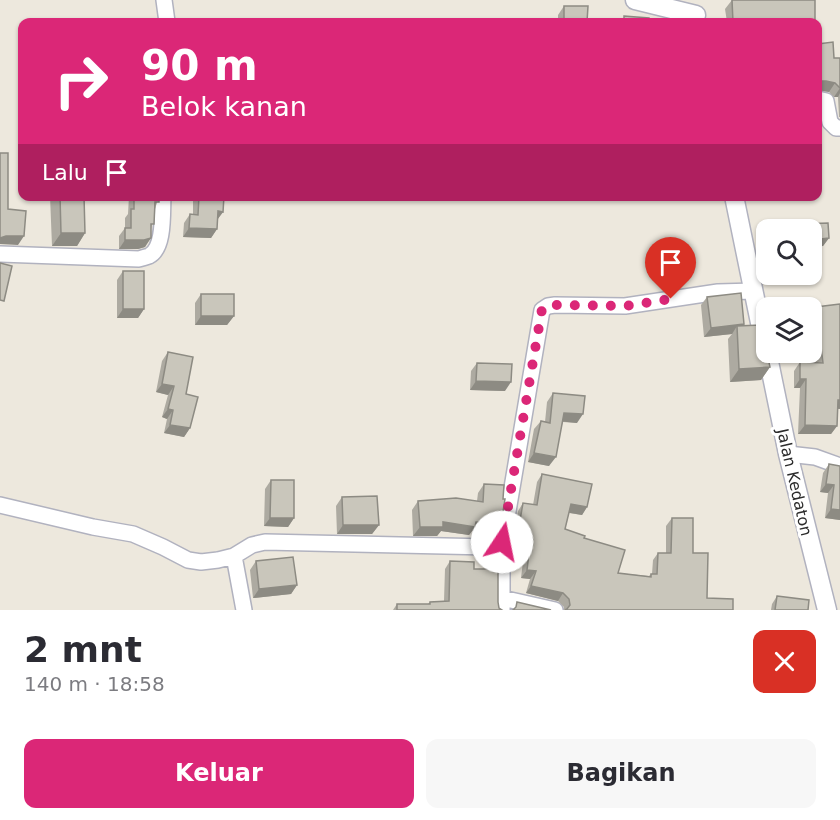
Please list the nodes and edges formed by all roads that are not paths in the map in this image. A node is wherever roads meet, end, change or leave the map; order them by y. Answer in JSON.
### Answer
{"nodes":[{"id":1,"x":164,"y":0,"type":"edge"},
{"id":2,"x":635,"y":0,"type":"edge"},
{"id":3,"x":696,"y":13,"type":"edge"},
{"id":4,"x":166,"y":18,"type":"edge"},
{"id":5,"x":822,"y":100,"type":"edge"},
{"id":6,"x":840,"y":128,"type":"edge"},
{"id":7,"x":163,"y":201,"type":"edge"},
{"id":8,"x":735,"y":201,"type":"edge"},
{"id":9,"x":0,"y":254,"type":"edge"},
{"id":10,"x":754,"y":291,"type":"junction"},
{"id":11,"x":756,"y":301,"type":"edge"},
{"id":12,"x":768,"y":363,"type":"edge"},
{"id":13,"x":788,"y":454,"type":"junction"},
{"id":14,"x":840,"y":466,"type":"edge"},
{"id":15,"x":0,"y":505,"type":"edge"},
{"id":16,"x":502,"y":542,"type":"junction"},
{"id":17,"x":234,"y":556,"type":"junction"},
{"id":18,"x":502,"y":604,"type":"edge"},
{"id":19,"x":244,"y":610,"type":"edge"},
{"id":20,"x":555,"y":610,"type":"edge"},
{"id":21,"x":827,"y":610,"type":"edge"}],
"edges":[{"from":1,"to":4,"type":"street"},
{"from":2,"to":3,"type":"street"},
{"from":5,"to":6,"type":"street"},
{"from":7,"to":9,"type":"street"},
{"from":8,"to":10,"type":"street","name":"Jalan Kedaton"},
{"from":10,"to":11,"type":"street","name":"Jalan Kedaton"},
{"from":10,"to":16,"type":"street"},
{"from":12,"to":13,"type":"street","name":"Jalan Kedaton"},
{"from":13,"to":14,"type":"street"},
{"from":13,"to":21,"type":"street","name":"Jalan Kedaton"},
{"from":15,"to":17,"type":"street"},
{"from":16,"to":17,"type":"street"},
{"from":16,"to":18,"type":"street"},
{"from":17,"to":19,"type":"street"},
{"from":18,"to":20,"type":"street"}]}
